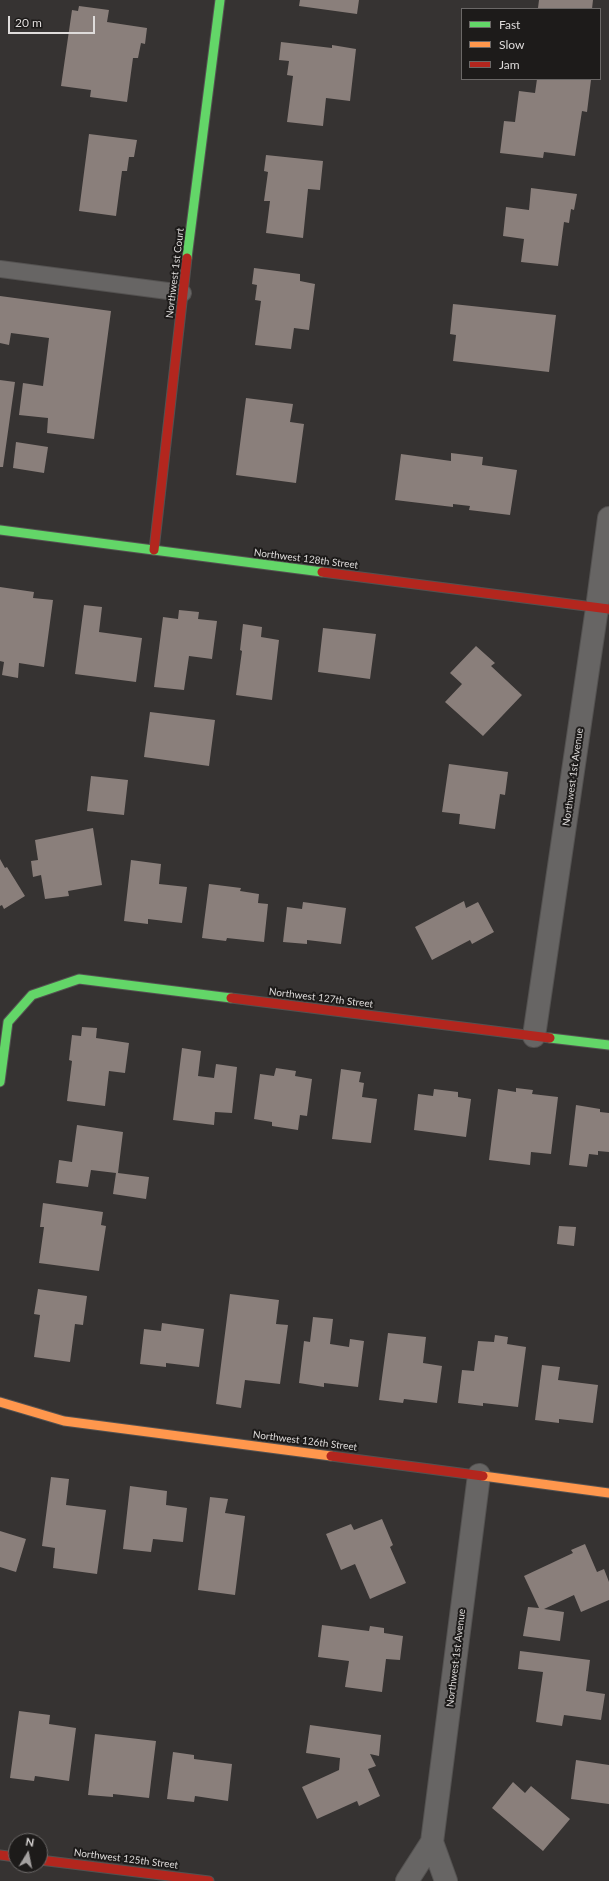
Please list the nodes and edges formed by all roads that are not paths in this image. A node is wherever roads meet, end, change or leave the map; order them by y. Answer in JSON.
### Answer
{"nodes":[{"id":1,"x":220,"y":0,"type":"edge"},
{"id":2,"x":0,"y":269,"type":"edge"},
{"id":3,"x":183,"y":293,"type":"junction"},
{"id":4,"x":609,"y":518,"type":"edge"},
{"id":5,"x":0,"y":530,"type":"edge"},
{"id":6,"x":154,"y":550,"type":"junction"},
{"id":7,"x":603,"y":609,"type":"edge"},
{"id":8,"x":534,"y":1036,"type":"junction"},
{"id":9,"x":609,"y":1045,"type":"edge"},
{"id":10,"x":0,"y":1082,"type":"edge"},
{"id":11,"x":0,"y":1402,"type":"edge"},
{"id":12,"x":479,"y":1475,"type":"junction"},
{"id":13,"x":609,"y":1493,"type":"edge"},
{"id":14,"x":432,"y":1842,"type":"junction"},
{"id":15,"x":48,"y":1861,"type":"edge"},
{"id":16,"x":209,"y":1881,"type":"edge"},
{"id":17,"x":407,"y":1881,"type":"edge"},
{"id":18,"x":446,"y":1881,"type":"edge"}],
"edges":[{"from":1,"to":3,"type":"street","name":"Northwest 1st Court"},
{"from":2,"to":3,"type":"lane"},
{"from":3,"to":6,"type":"street","name":"Northwest 1st Court"},
{"from":4,"to":7,"type":"street","name":"Northwest 1st Avenue"},
{"from":5,"to":6,"type":"street","name":"Northwest 128th Street"},
{"from":6,"to":7,"type":"street","name":"Northwest 128th Street"},
{"from":7,"to":8,"type":"street","name":"Northwest 1st Avenue"},
{"from":8,"to":9,"type":"street","name":"Northwest 127th Street"},
{"from":8,"to":10,"type":"street","name":"Northwest 127th Street"},
{"from":11,"to":12,"type":"street","name":"Northwest 126th Street"},
{"from":12,"to":13,"type":"street","name":"Northwest 126th Street"},
{"from":12,"to":14,"type":"street","name":"Northwest 1st Avenue"},
{"from":14,"to":17,"type":"street","name":"Northwest 1st Avenue"},
{"from":14,"to":18,"type":"street","name":"Northwest 1st Avenue"},
{"from":15,"to":16,"type":"street","name":"Northwest 125th Street"}]}
